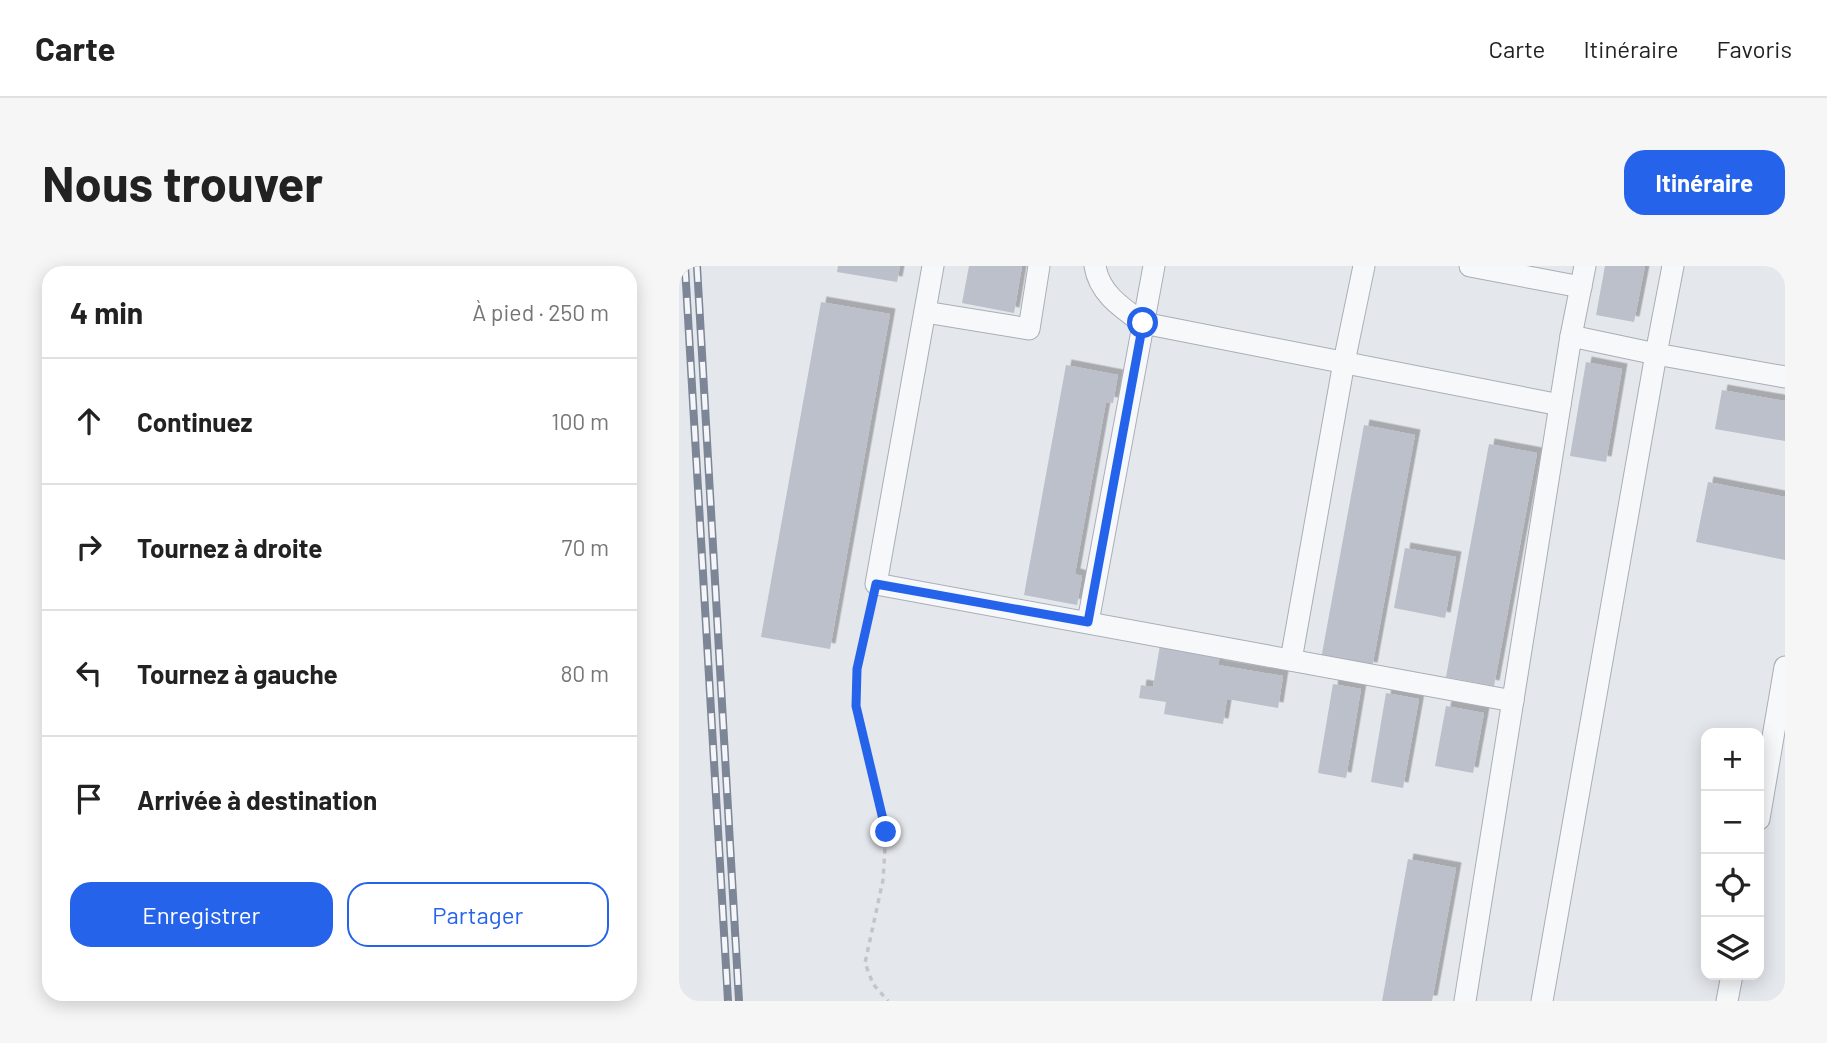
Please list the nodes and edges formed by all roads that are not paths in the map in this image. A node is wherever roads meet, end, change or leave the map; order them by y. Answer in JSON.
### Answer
{"nodes":[{"id":1,"x":933,"y":266,"type":"edge"},
{"id":2,"x":1039,"y":266,"type":"edge"},
{"id":3,"x":1095,"y":266,"type":"edge"},
{"id":4,"x":1154,"y":266,"type":"edge"},
{"id":5,"x":1364,"y":266,"type":"edge"},
{"id":6,"x":1469,"y":266,"type":"edge"},
{"id":7,"x":1673,"y":266,"type":"edge"},
{"id":8,"x":1583,"y":276,"type":"edge"},
{"id":9,"x":925,"y":312,"type":"junction"},
{"id":10,"x":1143,"y":323,"type":"junction"},
{"id":11,"x":1571,"y":336,"type":"junction"},
{"id":12,"x":1655,"y":354,"type":"junction"},
{"id":13,"x":1344,"y":362,"type":"junction"},
{"id":14,"x":1785,"y":377,"type":"edge"},
{"id":15,"x":1560,"y":405,"type":"junction"},
{"id":16,"x":1088,"y":622,"type":"junction"},
{"id":17,"x":1291,"y":660,"type":"junction"},
{"id":18,"x":1785,"y":667,"type":"edge"},
{"id":19,"x":1513,"y":701,"type":"junction"},
{"id":20,"x":1764,"y":791,"type":"edge"},
{"id":21,"x":1731,"y":980,"type":"edge"},
{"id":22,"x":1465,"y":1001,"type":"edge"},
{"id":23,"x":1542,"y":1001,"type":"edge"},
{"id":24,"x":1727,"y":1001,"type":"edge"}],
"edges":[{"from":1,"to":9,"type":"street"},
{"from":2,"to":9,"type":"street"},
{"from":3,"to":10,"type":"street"},
{"from":4,"to":10,"type":"street"},
{"from":5,"to":13,"type":"street"},
{"from":6,"to":8,"type":"street"},
{"from":7,"to":12,"type":"street"},
{"from":8,"to":11,"type":"street"},
{"from":9,"to":16,"type":"street"},
{"from":10,"to":13,"type":"street"},
{"from":10,"to":16,"type":"street"},
{"from":11,"to":12,"type":"street"},
{"from":11,"to":15,"type":"street"},
{"from":12,"to":14,"type":"street"},
{"from":12,"to":23,"type":"street"},
{"from":13,"to":15,"type":"street"},
{"from":13,"to":17,"type":"street"},
{"from":15,"to":19,"type":"street"},
{"from":16,"to":17,"type":"street"},
{"from":17,"to":19,"type":"street"},
{"from":18,"to":20,"type":"street"},
{"from":19,"to":22,"type":"street"},
{"from":21,"to":24,"type":"street"}]}
